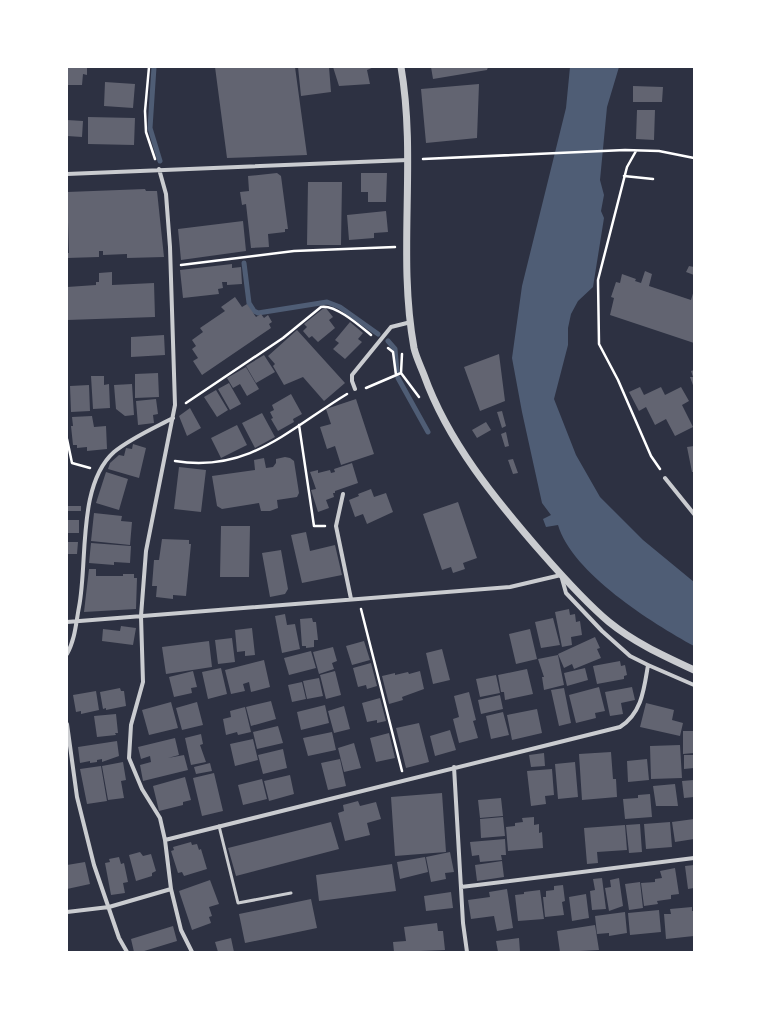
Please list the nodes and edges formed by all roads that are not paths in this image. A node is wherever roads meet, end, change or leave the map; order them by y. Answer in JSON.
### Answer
{"nodes":[{"id":1,"x":401,"y":67,"type":"edge"},
{"id":2,"x":408,"y":160,"type":"junction"},
{"id":3,"x":160,"y":169,"type":"junction"},
{"id":4,"x":67,"y":174,"type":"edge"},
{"id":5,"x":411,"y":322,"type":"junction"},
{"id":6,"x":355,"y":389,"type":"road end"},
{"id":7,"x":173,"y":418,"type":"junction"},
{"id":8,"x":665,"y":478,"type":"road end"},
{"id":9,"x":343,"y":494,"type":"dead end"},
{"id":10,"x":694,"y":514,"type":"edge"},
{"id":11,"x":561,"y":575,"type":"junction"},
{"id":12,"x":351,"y":599,"type":"junction"},
{"id":13,"x":141,"y":616,"type":"junction"},
{"id":14,"x":76,"y":621,"type":"junction"},
{"id":15,"x":67,"y":622,"type":"edge"},
{"id":16,"x":67,"y":654,"type":"edge"},
{"id":17,"x":648,"y":666,"type":"junction"},
{"id":18,"x":694,"y":670,"type":"edge"},
{"id":19,"x":694,"y":685,"type":"edge"},
{"id":20,"x":67,"y":724,"type":"edge"},
{"id":21,"x":454,"y":767,"type":"junction"},
{"id":22,"x":219,"y":826,"type":"junction"},
{"id":23,"x":165,"y":840,"type":"junction"},
{"id":24,"x":694,"y":858,"type":"edge"},
{"id":25,"x":461,"y":887,"type":"junction"},
{"id":26,"x":170,"y":889,"type":"junction"},
{"id":27,"x":291,"y":893,"type":"dead end"},
{"id":28,"x":109,"y":907,"type":"junction"},
{"id":29,"x":67,"y":912,"type":"edge"},
{"id":30,"x":127,"y":952,"type":"edge"},
{"id":31,"x":192,"y":952,"type":"edge"},
{"id":32,"x":467,"y":952,"type":"edge"}],
"edges":[{"from":1,"to":2,"type":"street"},
{"from":2,"to":3,"type":"street"},
{"from":2,"to":5,"type":"street"},
{"from":3,"to":4,"type":"street"},
{"from":3,"to":7,"type":"street"},
{"from":5,"to":6,"type":"street"},
{"from":5,"to":11,"type":"street"},
{"from":7,"to":13,"type":"street"},
{"from":7,"to":14,"type":"street"},
{"from":8,"to":10,"type":"street"},
{"from":9,"to":12,"type":"street"},
{"from":11,"to":12,"type":"street"},
{"from":11,"to":17,"type":"street"},
{"from":11,"to":18,"type":"street"},
{"from":12,"to":13,"type":"street"},
{"from":13,"to":14,"type":"street"},
{"from":13,"to":23,"type":"street"},
{"from":14,"to":15,"type":"street"},
{"from":14,"to":16,"type":"street"},
{"from":17,"to":19,"type":"street"},
{"from":17,"to":21,"type":"street"},
{"from":20,"to":28,"type":"street"},
{"from":21,"to":22,"type":"street"},
{"from":21,"to":25,"type":"street"},
{"from":22,"to":23,"type":"street"},
{"from":22,"to":27,"type":"lane"},
{"from":23,"to":26,"type":"street"},
{"from":24,"to":25,"type":"street"},
{"from":25,"to":32,"type":"street"},
{"from":26,"to":28,"type":"street"},
{"from":26,"to":31,"type":"street"},
{"from":28,"to":29,"type":"street"},
{"from":28,"to":30,"type":"street"}]}
